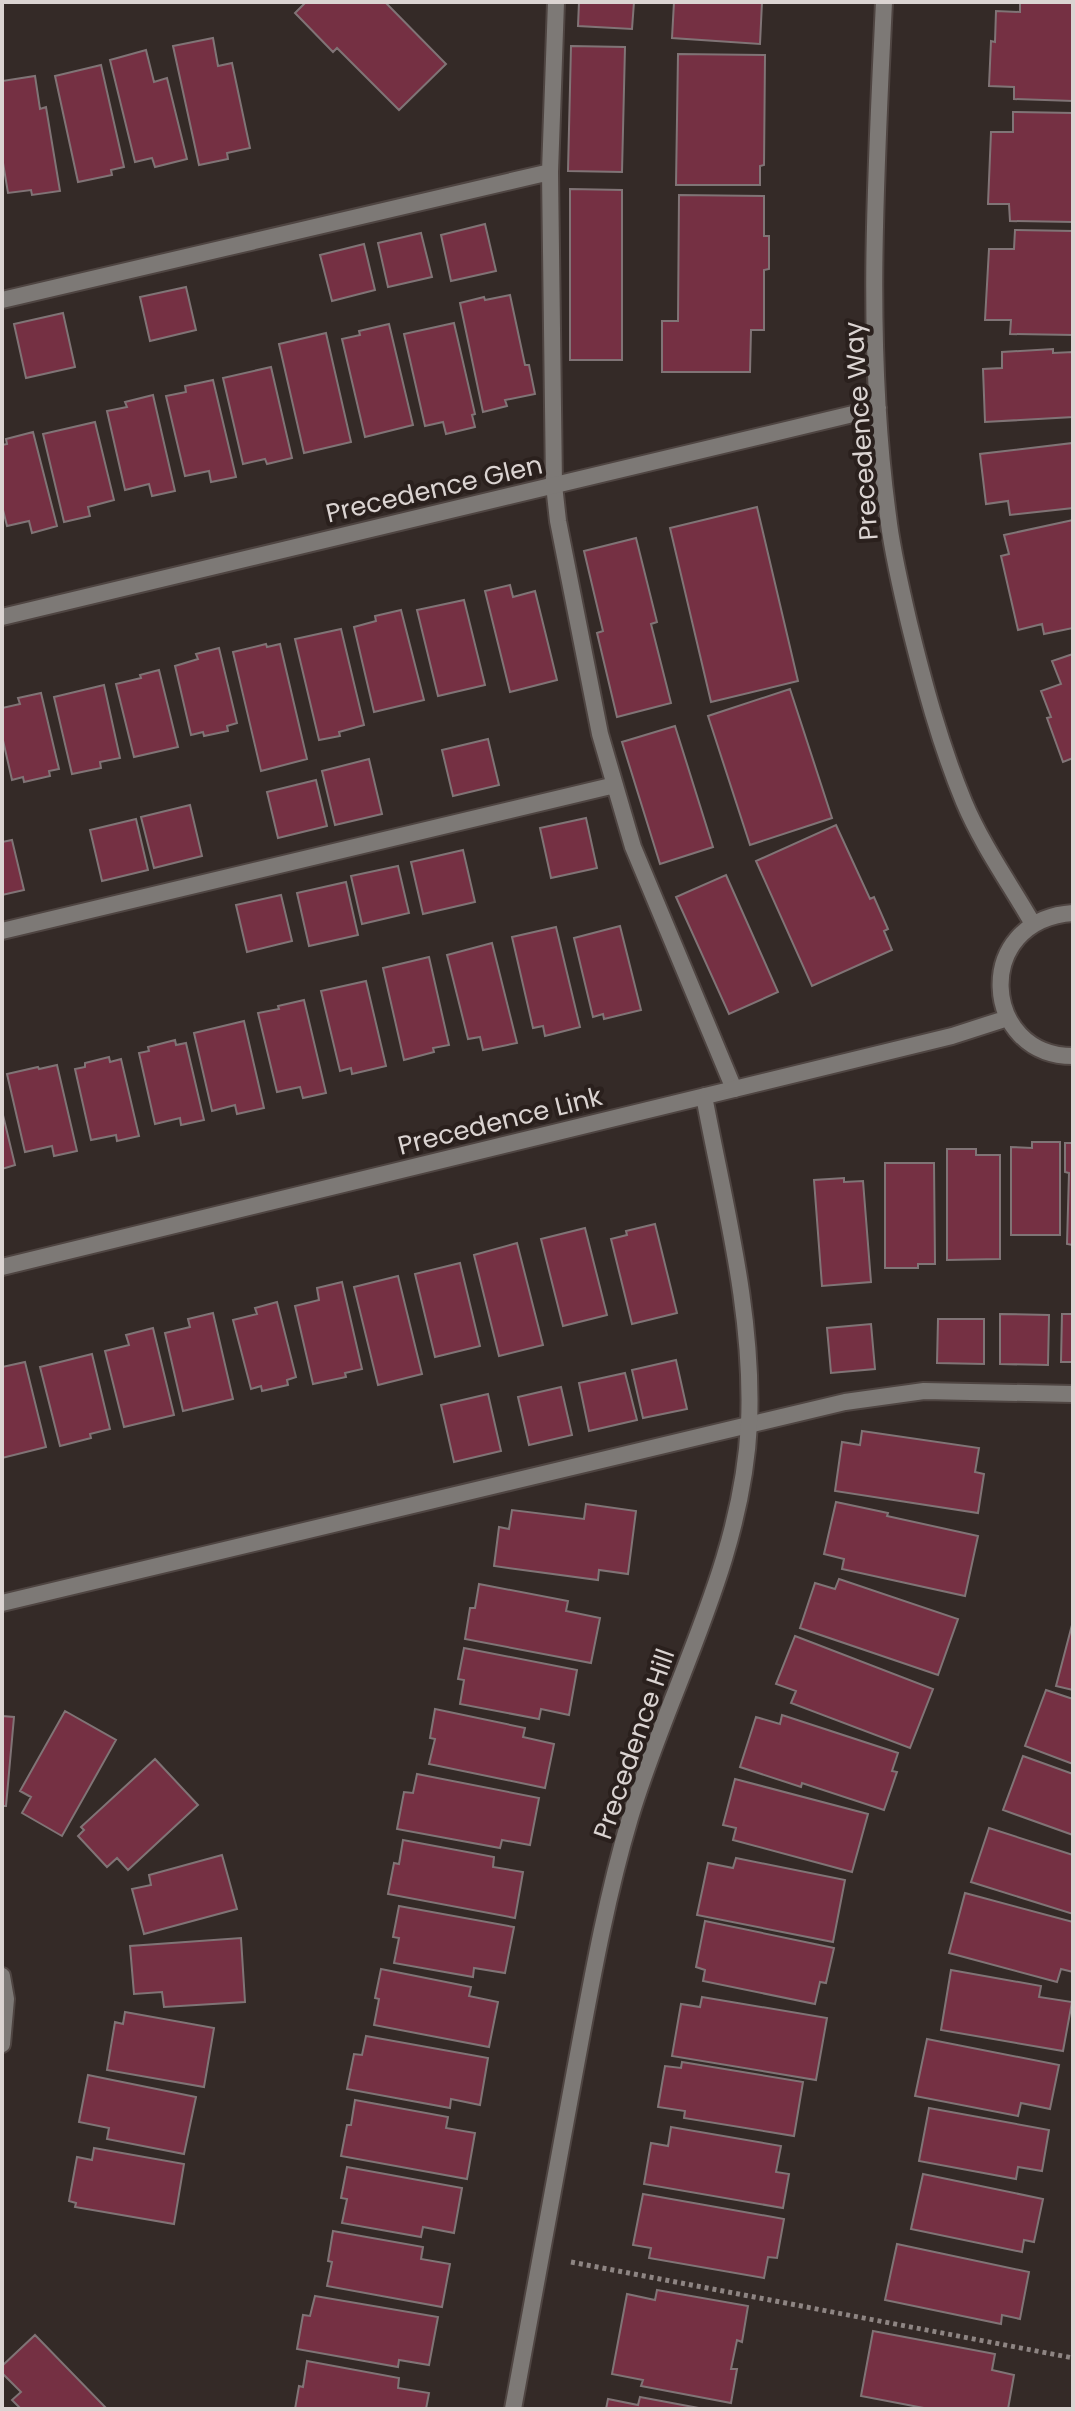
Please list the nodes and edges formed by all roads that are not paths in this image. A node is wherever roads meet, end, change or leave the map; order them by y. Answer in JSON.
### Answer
{"nodes":[{"id":1,"x":556,"y":2,"type":"edge"},
{"id":2,"x":884,"y":2,"type":"edge"},
{"id":3,"x":550,"y":172,"type":"junction"},
{"id":4,"x":2,"y":300,"type":"edge"},
{"id":5,"x":878,"y":408,"type":"junction"},
{"id":6,"x":554,"y":485,"type":"junction"},
{"id":7,"x":2,"y":617,"type":"edge"},
{"id":8,"x":615,"y":785,"type":"junction"},
{"id":9,"x":1073,"y":913,"type":"edge"},
{"id":10,"x":1033,"y":924,"type":"junction"},
{"id":11,"x":2,"y":931,"type":"edge"},
{"id":12,"x":1008,"y":1018,"type":"junction"},
{"id":13,"x":1073,"y":1056,"type":"edge"},
{"id":14,"x":734,"y":1089,"type":"junction"},
{"id":15,"x":704,"y":1096,"type":"junction"},
{"id":16,"x":2,"y":1267,"type":"edge"},
{"id":17,"x":1073,"y":1394,"type":"edge"},
{"id":18,"x":749,"y":1424,"type":"junction"},
{"id":19,"x":2,"y":1603,"type":"edge"},
{"id":20,"x":2,"y":1976,"type":"edge"},
{"id":21,"x":2,"y":2044,"type":"edge"},
{"id":22,"x":513,"y":2409,"type":"edge"}],
"edges":[{"from":1,"to":3,"type":"street"},
{"from":2,"to":5,"type":"street","name":"Precedence Way"},
{"from":3,"to":4,"type":"street"},
{"from":3,"to":6,"type":"street"},
{"from":5,"to":6,"type":"street","name":"Precedence Glen"},
{"from":5,"to":10,"type":"street","name":"Precedence Way"},
{"from":6,"to":7,"type":"street","name":"Precedence Glen"},
{"from":6,"to":8,"type":"street"},
{"from":8,"to":11,"type":"street"},
{"from":8,"to":14,"type":"street"},
{"from":9,"to":10,"type":"street"},
{"from":10,"to":12,"type":"street"},
{"from":12,"to":13,"type":"street"},
{"from":12,"to":14,"type":"street","name":"Precedence Link"},
{"from":14,"to":15,"type":"street","name":"Precedence Link"},
{"from":15,"to":16,"type":"street","name":"Precedence Link"},
{"from":15,"to":18,"type":"street","name":"Precedence Hill"},
{"from":17,"to":18,"type":"street"},
{"from":18,"to":19,"type":"street"},
{"from":18,"to":22,"type":"street","name":"Precedence Hill"},
{"from":20,"to":21,"type":"street"}]}
